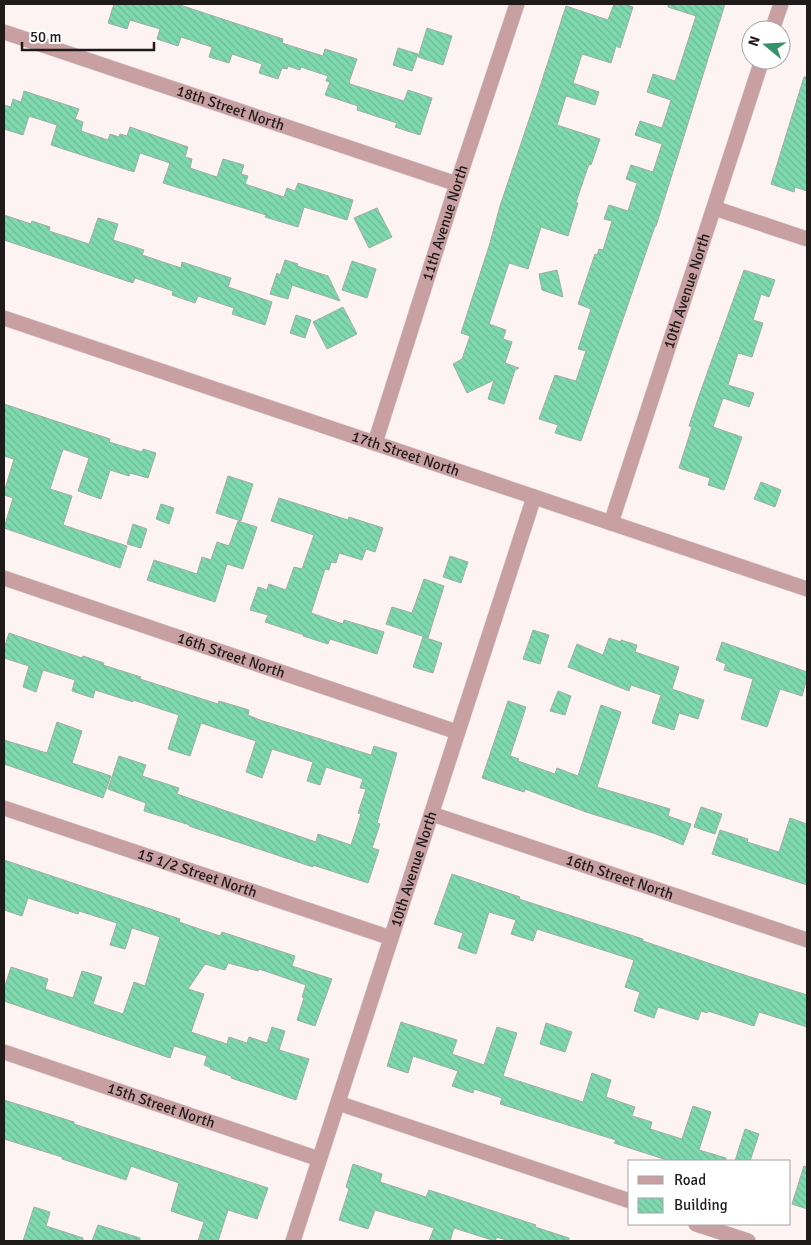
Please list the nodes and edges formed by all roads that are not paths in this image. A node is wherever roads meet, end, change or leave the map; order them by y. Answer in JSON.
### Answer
{"nodes":[{"id":1,"x":517,"y":4,"type":"edge"},
{"id":2,"x":780,"y":4,"type":"edge"},
{"id":3,"x":775,"y":20,"type":"edge"},
{"id":4,"x":4,"y":32,"type":"edge"},
{"id":5,"x":759,"y":70,"type":"edge"},
{"id":6,"x":456,"y":184,"type":"junction"},
{"id":7,"x":714,"y":208,"type":"junction"},
{"id":8,"x":807,"y":240,"type":"edge"},
{"id":9,"x":4,"y":318,"type":"edge"},
{"id":10,"x":375,"y":443,"type":"junction"},
{"id":11,"x":534,"y":497,"type":"junction"},
{"id":12,"x":611,"y":523,"type":"junction"},
{"id":13,"x":4,"y":578,"type":"edge"},
{"id":14,"x":807,"y":589,"type":"edge"},
{"id":15,"x":457,"y":732,"type":"junction"},
{"id":16,"x":4,"y":808,"type":"edge"},
{"id":17,"x":432,"y":814,"type":"junction"},
{"id":18,"x":391,"y":938,"type":"junction"},
{"id":19,"x":807,"y":940,"type":"edge"},
{"id":20,"x":4,"y":1052,"type":"edge"},
{"id":21,"x":338,"y":1103,"type":"junction"},
{"id":22,"x":319,"y":1159,"type":"junction"},
{"id":23,"x":628,"y":1201,"type":"edge"},
{"id":24,"x":699,"y":1225,"type":"edge"},
{"id":25,"x":293,"y":1241,"type":"edge"},
{"id":26,"x":748,"y":1241,"type":"edge"}],
"edges":[{"from":1,"to":6,"type":"street","name":"11th Avenue North"},
{"from":2,"to":3,"type":"street"},
{"from":4,"to":6,"type":"street","name":"18th Street North"},
{"from":5,"to":7,"type":"street","name":"10th Avenue North"},
{"from":6,"to":10,"type":"street","name":"11th Avenue North"},
{"from":7,"to":8,"type":"street"},
{"from":7,"to":12,"type":"street","name":"10th Avenue North"},
{"from":9,"to":10,"type":"street","name":"17th Street North"},
{"from":10,"to":11,"type":"street","name":"17th Street North"},
{"from":11,"to":12,"type":"street","name":"17th Street North"},
{"from":11,"to":15,"type":"street","name":"10th Avenue North"},
{"from":12,"to":14,"type":"street","name":"17th Street North"},
{"from":13,"to":15,"type":"street","name":"16th Street North"},
{"from":15,"to":17,"type":"street","name":"10th Avenue North"},
{"from":16,"to":18,"type":"street","name":"15 1/2 Street North"},
{"from":17,"to":18,"type":"street","name":"10th Avenue North"},
{"from":17,"to":19,"type":"street","name":"16th Street North"},
{"from":18,"to":21,"type":"street","name":"10th Avenue North"},
{"from":20,"to":22,"type":"street","name":"15th Street North"},
{"from":21,"to":22,"type":"street","name":"10th Avenue North"},
{"from":21,"to":23,"type":"street"},
{"from":22,"to":25,"type":"street","name":"10th Avenue North"},
{"from":24,"to":26,"type":"street"}]}
